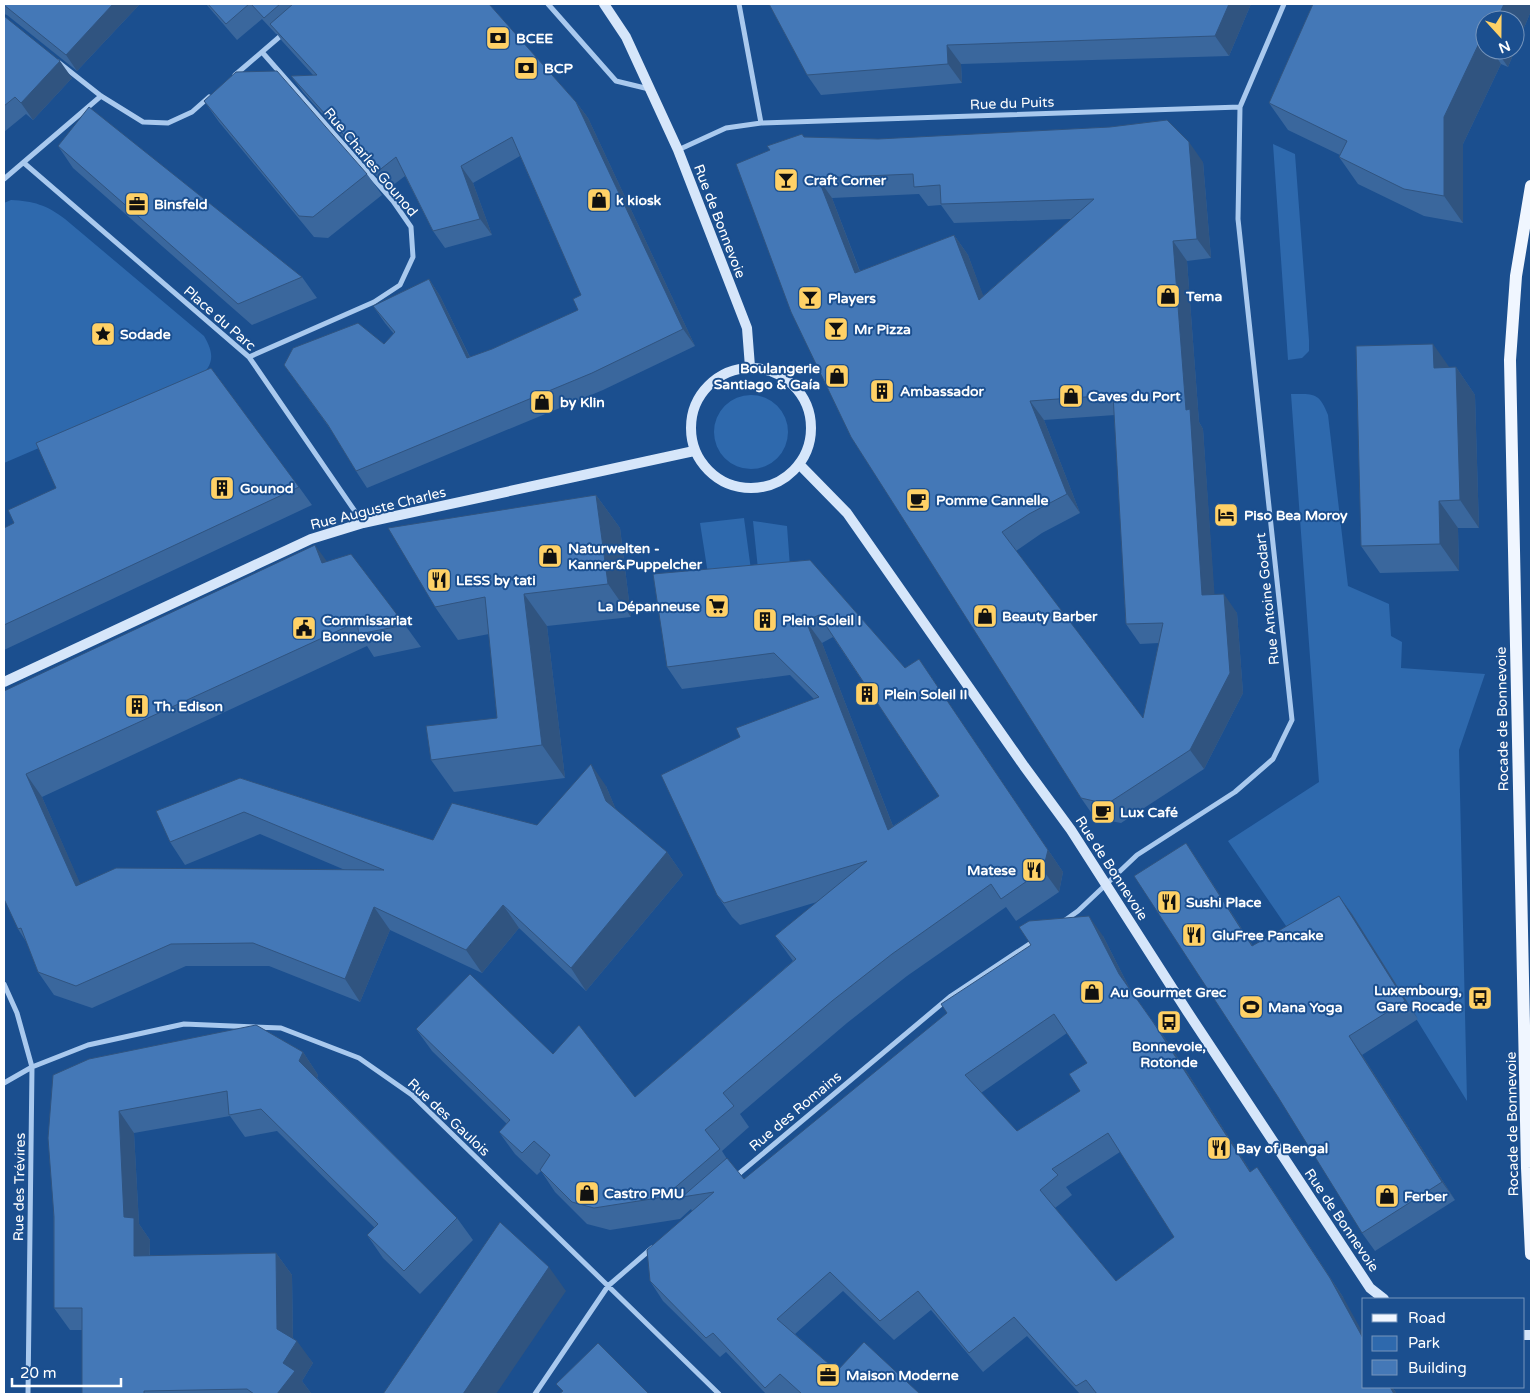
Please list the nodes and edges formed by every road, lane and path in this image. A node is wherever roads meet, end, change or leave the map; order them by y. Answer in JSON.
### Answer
{"nodes":[{"id":1,"x":548,"y":4,"type":"edge"},
{"id":2,"x":604,"y":4,"type":"edge"},
{"id":3,"x":739,"y":4,"type":"edge"},
{"id":4,"x":1284,"y":4,"type":"edge"},
{"id":5,"x":290,"y":28,"type":"edge"},
{"id":6,"x":262,"y":52,"type":"junction"},
{"id":7,"x":56,"y":60,"type":"edge"},
{"id":8,"x":227,"y":82,"type":"edge"},
{"id":9,"x":651,"y":89,"type":"junction"},
{"id":10,"x":213,"y":94,"type":"edge"},
{"id":11,"x":101,"y":96,"type":"junction"},
{"id":12,"x":1240,"y":107,"type":"junction"},
{"id":13,"x":761,"y":123,"type":"junction"},
{"id":14,"x":678,"y":150,"type":"junction"},
{"id":15,"x":24,"y":163,"type":"junction"},
{"id":16,"x":4,"y":179,"type":"edge"},
{"id":17,"x":1531,"y":186,"type":"edge"},
{"id":18,"x":249,"y":357,"type":"junction"},
{"id":19,"x":750,"y":367,"type":"junction"},
{"id":20,"x":694,"y":451,"type":"junction"},
{"id":21,"x":800,"y":465,"type":"junction"},
{"id":22,"x":363,"y":523,"type":"junction"},
{"id":23,"x":4,"y":682,"type":"edge"},
{"id":24,"x":1108,"y":884,"type":"junction"},
{"id":25,"x":1054,"y":927,"type":"edge"},
{"id":26,"x":1038,"y":938,"type":"edge"},
{"id":27,"x":4,"y":984,"type":"edge"},
{"id":28,"x":32,"y":1067,"type":"junction"},
{"id":29,"x":4,"y":1083,"type":"edge"},
{"id":30,"x":727,"y":1184,"type":"edge"},
{"id":31,"x":660,"y":1241,"type":"edge"},
{"id":32,"x":1531,"y":1254,"type":"edge"},
{"id":33,"x":608,"y":1286,"type":"junction"},
{"id":34,"x":1383,"y":1298,"type":"edge"},
{"id":35,"x":28,"y":1394,"type":"edge"},
{"id":36,"x":535,"y":1394,"type":"edge"},
{"id":37,"x":720,"y":1394,"type":"edge"}],
"edges":[{"from":1,"to":9,"type":"street"},
{"from":2,"to":9,"type":"main road","name":"Rue de Bonnevoie"},
{"from":3,"to":13,"type":"street"},
{"from":4,"to":12,"type":"street"},
{"from":5,"to":6,"type":"street"},
{"from":6,"to":8,"type":"street"},
{"from":6,"to":18,"type":"street","name":"Rue Charles Gounod"},
{"from":7,"to":11,"type":"street"},
{"from":9,"to":14,"type":"main road","name":"Rue de Bonnevoie"},
{"from":10,"to":11,"type":"street"},
{"from":11,"to":15,"type":"street"},
{"from":12,"to":13,"type":"street","name":"Rue du Puits"},
{"from":12,"to":24,"type":"street","name":"Rue Antoine Godart"},
{"from":13,"to":14,"type":"street","name":"Rue du Puits"},
{"from":14,"to":19,"type":"main road","name":"Rue de Bonnevoie"},
{"from":15,"to":16,"type":"street"},
{"from":15,"to":18,"type":"street","name":"Place du Parc"},
{"from":17,"to":32,"type":"main road","name":"Rocade de Bonnevoie"},
{"from":18,"to":22,"type":"street","name":"Place du Parc"},
{"from":19,"to":20,"type":"main road"},
{"from":19,"to":21,"type":"main road"},
{"from":20,"to":21,"type":"main road"},
{"from":20,"to":22,"type":"main road","name":"Rue Auguste Charles"},
{"from":21,"to":24,"type":"main road","name":"Rue de Bonnevoie"},
{"from":22,"to":23,"type":"main road","name":"Rue Auguste Charles"},
{"from":24,"to":25,"type":"street"},
{"from":24,"to":34,"type":"main road","name":"Rue de Bonnevoie"},
{"from":26,"to":30,"type":"street","name":"Rue des Romains"},
{"from":27,"to":28,"type":"street","name":"Rue des Trévires"},
{"from":28,"to":29,"type":"street","name":"Rue des Gaulois"},
{"from":28,"to":33,"type":"street","name":"Rue des Gaulois"},
{"from":28,"to":35,"type":"street","name":"Rue des Trévires"},
{"from":31,"to":33,"type":"street"},
{"from":33,"to":36,"type":"street"},
{"from":33,"to":37,"type":"street","name":"Rue des Gaulois"}]}
